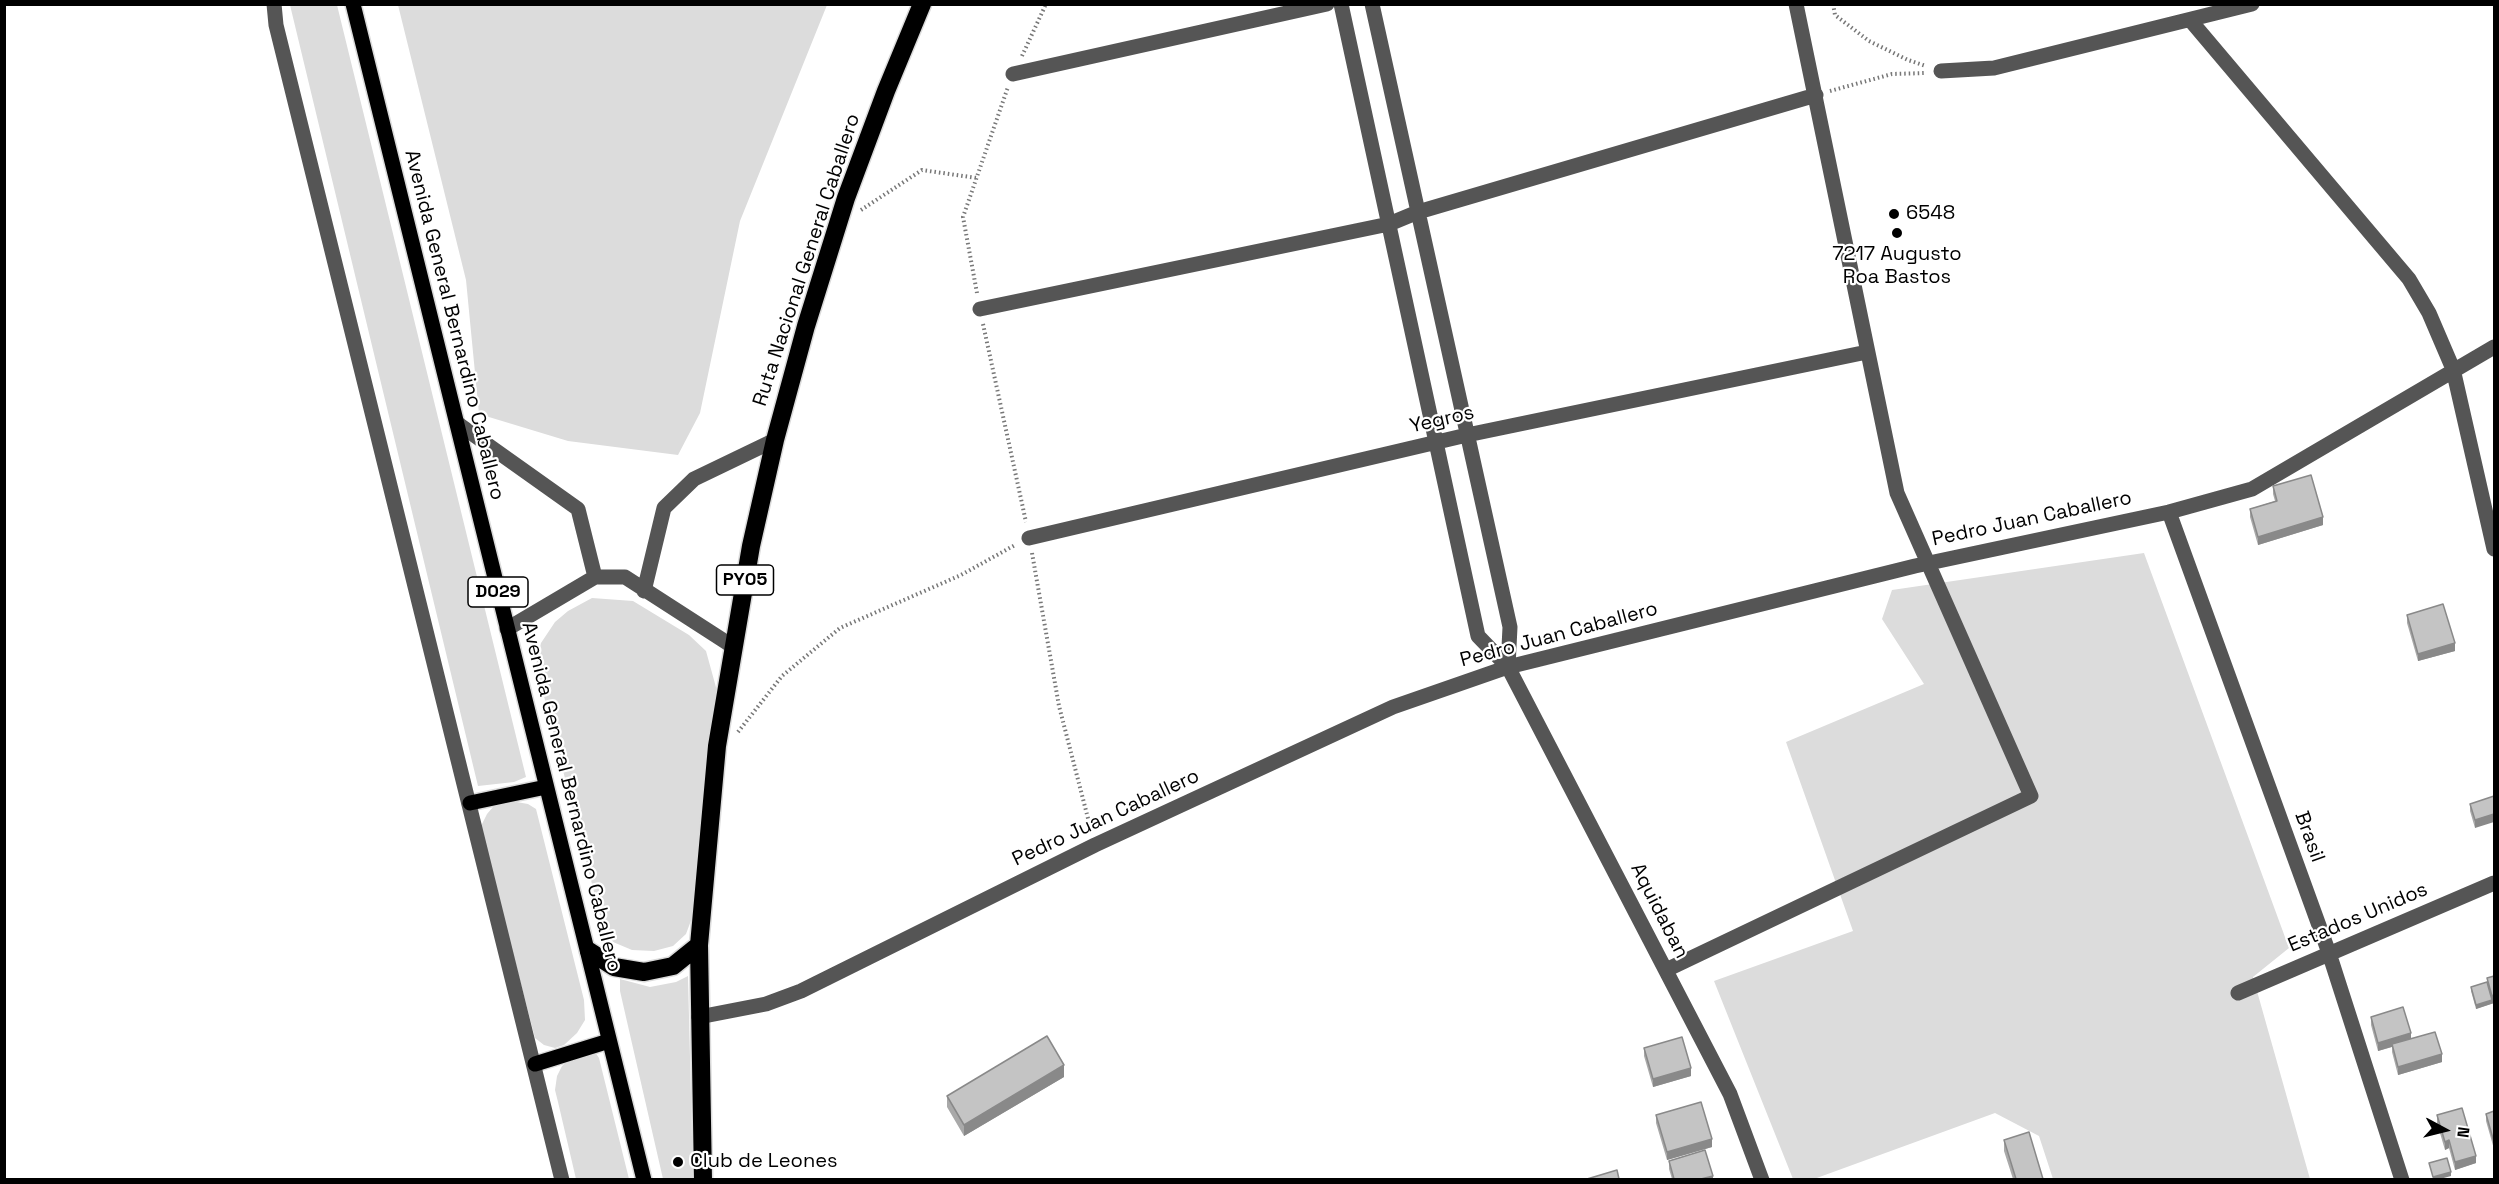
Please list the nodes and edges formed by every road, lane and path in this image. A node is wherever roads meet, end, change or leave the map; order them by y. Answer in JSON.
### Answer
{"nodes":[{"id":1,"x":274,"y":4,"type":"edge"},
{"id":2,"x":353,"y":4,"type":"edge"},
{"id":3,"x":922,"y":4,"type":"edge"},
{"id":4,"x":1046,"y":4,"type":"edge"},
{"id":5,"x":1326,"y":4,"type":"edge"},
{"id":6,"x":1341,"y":4,"type":"edge"},
{"id":7,"x":1372,"y":4,"type":"edge"},
{"id":8,"x":1796,"y":4,"type":"edge"},
{"id":9,"x":1833,"y":4,"type":"edge"},
{"id":10,"x":2252,"y":4,"type":"edge"},
{"id":11,"x":2191,"y":21,"type":"junction"},
{"id":12,"x":1941,"y":71,"type":"junction"},
{"id":13,"x":1013,"y":74,"type":"junction"},
{"id":14,"x":1816,"y":95,"type":"junction"},
{"id":15,"x":976,"y":178,"type":"junction"},
{"id":16,"x":1418,"y":212,"type":"junction"},
{"id":17,"x":1389,"y":224,"type":"junction"},
{"id":18,"x":837,"y":227,"type":"junction"},
{"id":19,"x":980,"y":309,"type":"junction"},
{"id":20,"x":2494,"y":347,"type":"edge"},
{"id":21,"x":1867,"y":351,"type":"junction"},
{"id":22,"x":2453,"y":369,"type":"junction"},
{"id":23,"x":457,"y":423,"type":"junction"},
{"id":24,"x":1467,"y":435,"type":"junction"},
{"id":25,"x":775,"y":440,"type":"junction"},
{"id":26,"x":1436,"y":442,"type":"junction"},
{"id":27,"x":2169,"y":512,"type":"junction"},
{"id":28,"x":1029,"y":538,"type":"junction"},
{"id":29,"x":2494,"y":549,"type":"edge"},
{"id":30,"x":1928,"y":563,"type":"junction"},
{"id":31,"x":594,"y":577,"type":"junction"},
{"id":32,"x":644,"y":591,"type":"junction"},
{"id":33,"x":507,"y":629,"type":"junction"},
{"id":34,"x":732,"y":646,"type":"junction"},
{"id":35,"x":1508,"y":667,"type":"junction"},
{"id":36,"x":738,"y":733,"type":"dead end"},
{"id":37,"x":546,"y":787,"type":"junction"},
{"id":38,"x":470,"y":803,"type":"junction"},
{"id":39,"x":1095,"y":845,"type":"junction"},
{"id":40,"x":2494,"y":883,"type":"edge"},
{"id":41,"x":699,"y":945,"type":"junction"},
{"id":42,"x":589,"y":951,"type":"junction"},
{"id":43,"x":2329,"y":953,"type":"junction"},
{"id":44,"x":1666,"y":970,"type":"junction"},
{"id":45,"x":2238,"y":993,"type":"dead end"},
{"id":46,"x":699,"y":1017,"type":"junction"},
{"id":47,"x":609,"y":1041,"type":"junction"},
{"id":48,"x":535,"y":1064,"type":"junction"},
{"id":49,"x":562,"y":1179,"type":"edge"},
{"id":50,"x":644,"y":1179,"type":"edge"},
{"id":51,"x":703,"y":1179,"type":"edge"},
{"id":52,"x":1762,"y":1179,"type":"edge"},
{"id":53,"x":2402,"y":1179,"type":"edge"}],
"edges":[{"from":1,"to":38,"type":"street"},
{"from":2,"to":23,"type":"main road","name":"Avenida General Bernardino Caballero","number":"D029"},
{"from":3,"to":18,"type":"highway","name":"Ruta Nacional General Caballero","number":"PY05"},
{"from":4,"to":13,"type":"path"},
{"from":5,"to":13,"type":"street"},
{"from":6,"to":17,"type":"street"},
{"from":7,"to":16,"type":"street"},
{"from":8,"to":14,"type":"street"},
{"from":9,"to":12,"type":"path"},
{"from":10,"to":11,"type":"street"},
{"from":11,"to":12,"type":"street"},
{"from":11,"to":22,"type":"street"},
{"from":12,"to":14,"type":"path"},
{"from":13,"to":15,"type":"path"},
{"from":14,"to":16,"type":"street"},
{"from":14,"to":21,"type":"street"},
{"from":15,"to":18,"type":"path"},
{"from":15,"to":19,"type":"path"},
{"from":16,"to":17,"type":"street"},
{"from":16,"to":24,"type":"street"},
{"from":17,"to":19,"type":"street"},
{"from":17,"to":26,"type":"street"},
{"from":18,"to":25,"type":"highway","name":"Ruta Nacional General Caballero","number":"PY05"},
{"from":19,"to":28,"type":"path"},
{"from":20,"to":22,"type":"street","name":"Pedro Juan Caballero"},
{"from":21,"to":24,"type":"street","name":"Yegros"},
{"from":21,"to":30,"type":"street"},
{"from":22,"to":27,"type":"street","name":"Pedro Juan Caballero"},
{"from":22,"to":29,"type":"street"},
{"from":23,"to":31,"type":"street"},
{"from":23,"to":33,"type":"main road","name":"Avenida General Bernardino Caballero","number":"D029"},
{"from":24,"to":26,"type":"street","name":"Yegros"},
{"from":24,"to":35,"type":"street"},
{"from":25,"to":32,"type":"street"},
{"from":25,"to":34,"type":"highway","name":"Ruta Nacional General Caballero","number":"PY05"},
{"from":26,"to":28,"type":"street","name":"Yegros"},
{"from":26,"to":35,"type":"street"},
{"from":27,"to":30,"type":"street","name":"Pedro Juan Caballero"},
{"from":27,"to":43,"type":"street","name":"Brasil"},
{"from":28,"to":36,"type":"path"},
{"from":28,"to":39,"type":"path"},
{"from":30,"to":35,"type":"street","name":"Pedro Juan Caballero"},
{"from":30,"to":44,"type":"street"},
{"from":31,"to":32,"type":"street"},
{"from":31,"to":33,"type":"street"},
{"from":32,"to":34,"type":"street"},
{"from":33,"to":37,"type":"main road","name":"Avenida General Bernardino Caballero","number":"D029"},
{"from":34,"to":41,"type":"highway","name":"Ruta Nacional General Caballero","number":"PY05"},
{"from":35,"to":39,"type":"street","name":"Pedro Juan Caballero"},
{"from":35,"to":44,"type":"street","name":"Aquidaban"},
{"from":37,"to":38,"type":"main road"},
{"from":37,"to":42,"type":"main road","name":"Avenida General Bernardino Caballero","number":"D029"},
{"from":38,"to":48,"type":"street"},
{"from":39,"to":46,"type":"street","name":"Pedro Juan Caballero"},
{"from":40,"to":43,"type":"street","name":"Estados Unidos"},
{"from":41,"to":42,"type":"highway"},
{"from":41,"to":46,"type":"highway","name":"Ruta Nacional General Caballero","number":"PY05"},
{"from":42,"to":47,"type":"main road","name":"Avenida General Bernardino Caballero","number":"D029"},
{"from":43,"to":45,"type":"street","name":"Estados Unidos"},
{"from":43,"to":53,"type":"street","name":"Brasil"},
{"from":44,"to":52,"type":"street","name":"Aquidaban"},
{"from":46,"to":51,"type":"highway","name":"Ruta Nacional General Caballero","number":"PY05"},
{"from":47,"to":48,"type":"main road"},
{"from":47,"to":50,"type":"main road","name":"Avenida General Bernardino Caballero","number":"D029"},
{"from":48,"to":49,"type":"street"}]}
